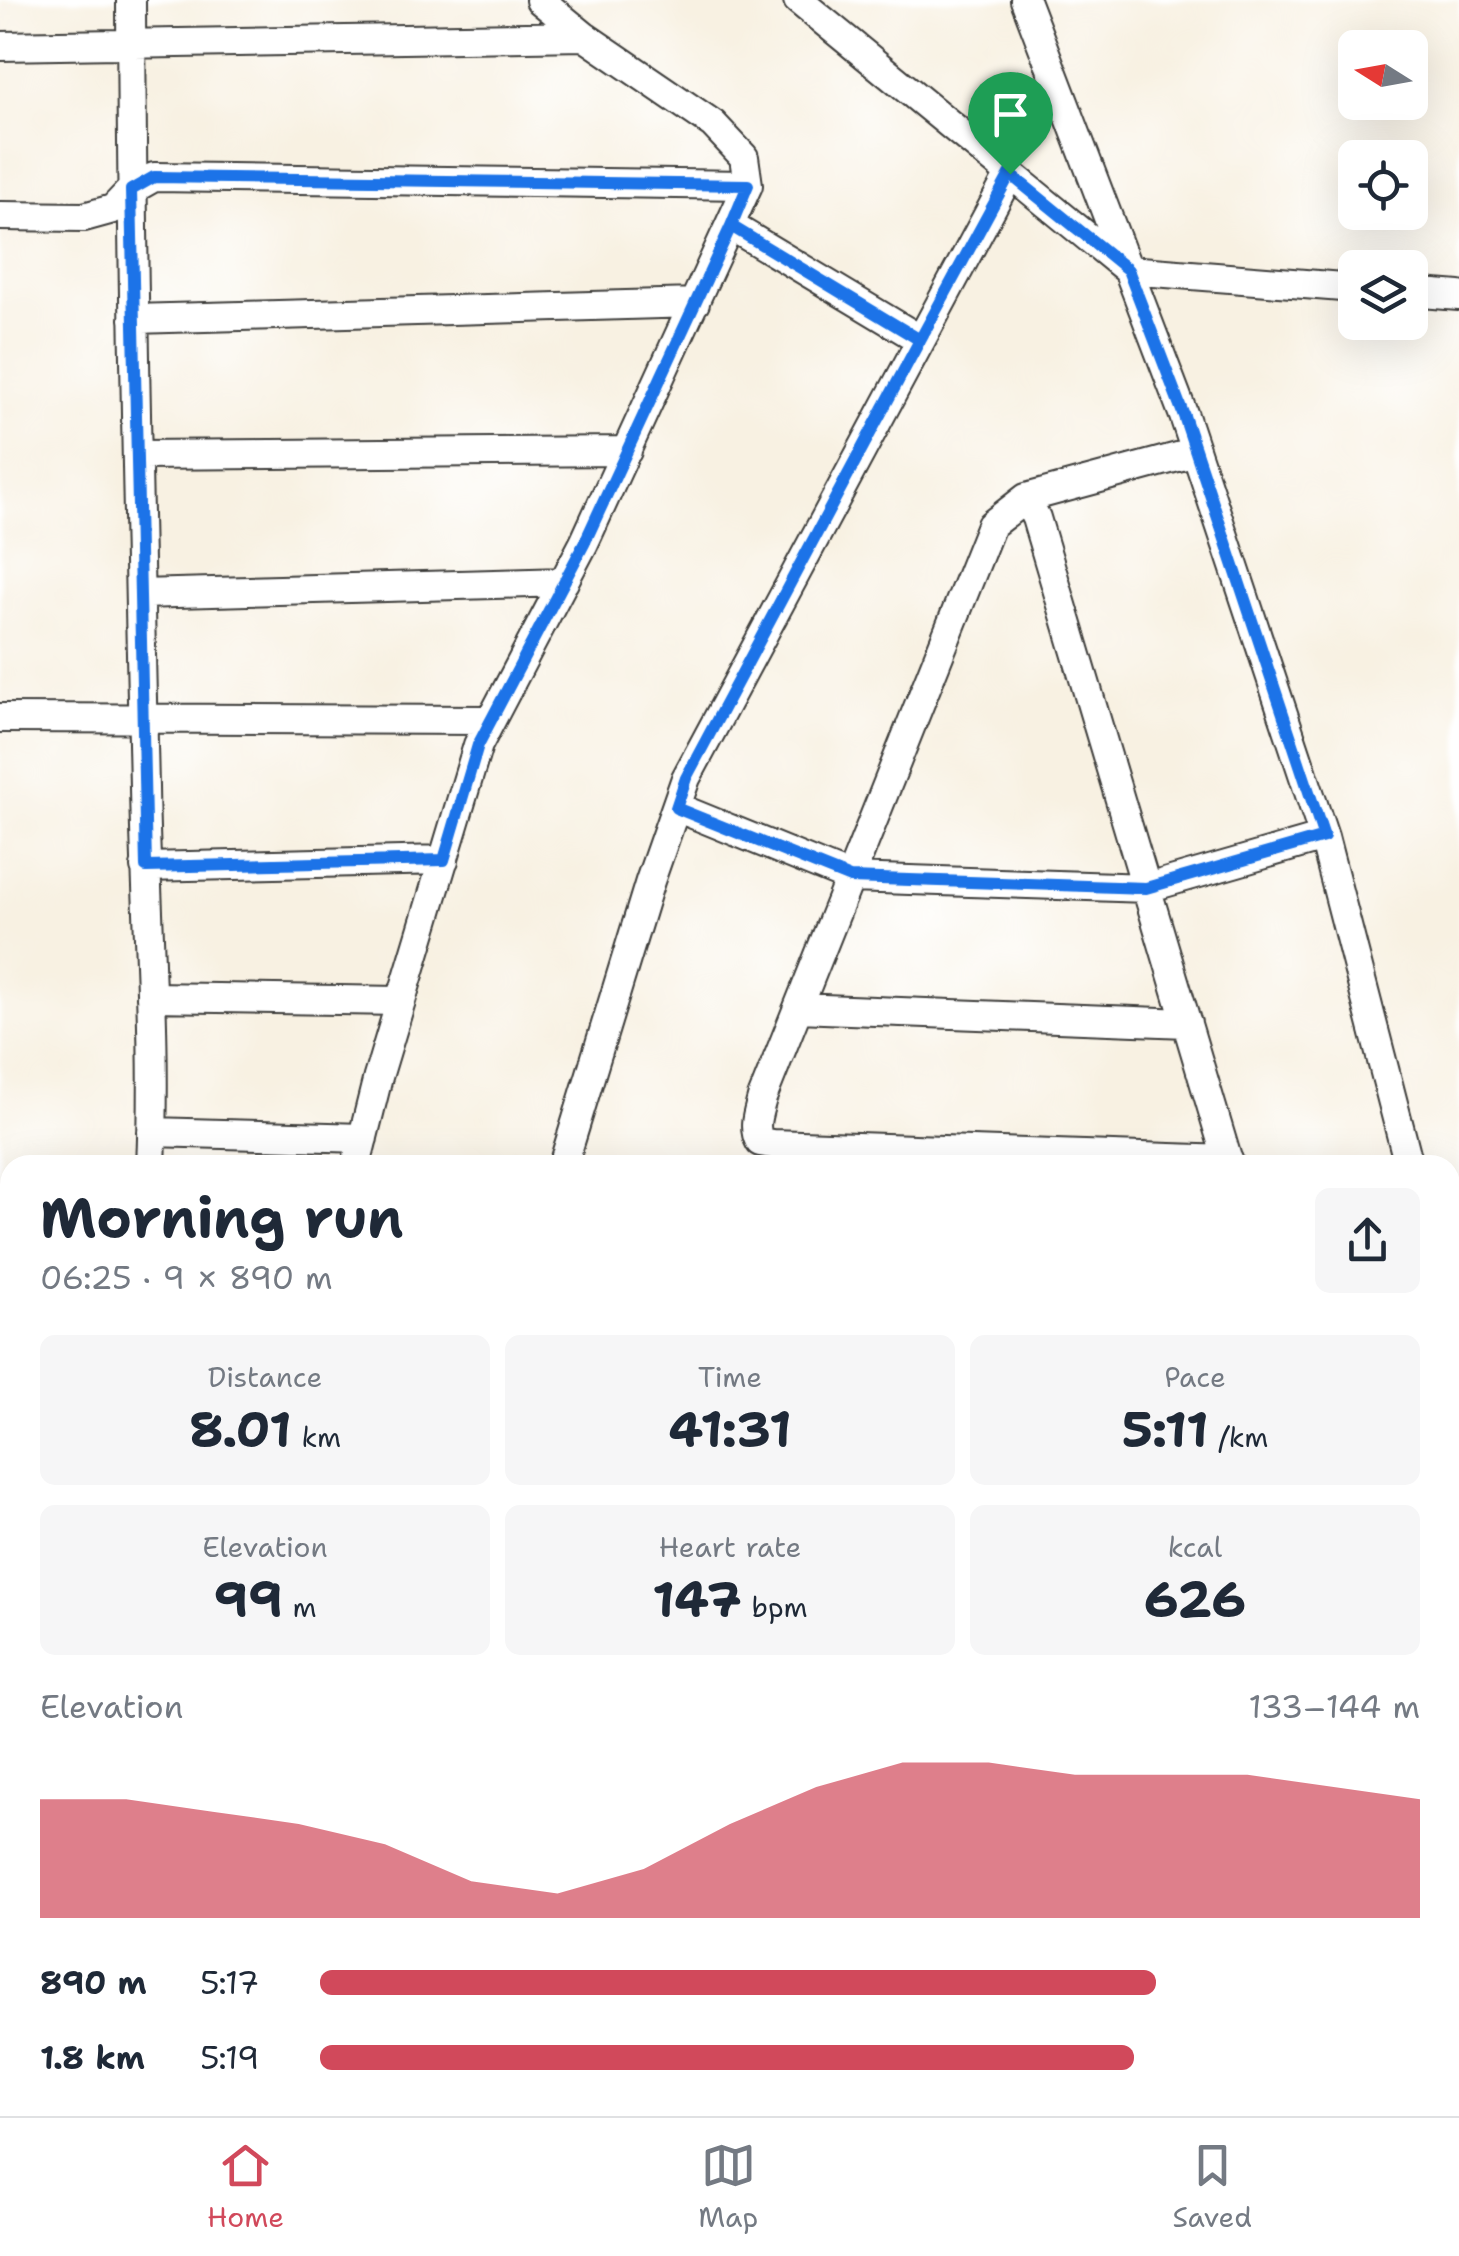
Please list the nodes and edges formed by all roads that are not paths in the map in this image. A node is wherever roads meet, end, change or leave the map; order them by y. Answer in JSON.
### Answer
{"nodes":[{"id":1,"x":132,"y":0,"type":"edge"},
{"id":2,"x":540,"y":0,"type":"edge"},
{"id":3,"x":798,"y":0,"type":"edge"},
{"id":4,"x":1025,"y":0,"type":"edge"},
{"id":5,"x":584,"y":36,"type":"junction"},
{"id":6,"x":132,"y":44,"type":"junction"},
{"id":7,"x":0,"y":46,"type":"edge"},
{"id":8,"x":1010,"y":174,"type":"junction"},
{"id":9,"x":748,"y":185,"type":"junction"},
{"id":10,"x":131,"y":190,"type":"junction"},
{"id":11,"x":0,"y":216,"type":"edge"},
{"id":12,"x":731,"y":226,"type":"junction"},
{"id":13,"x":1128,"y":270,"type":"junction"},
{"id":14,"x":1338,"y":287,"type":"edge"},
{"id":15,"x":1428,"y":293,"type":"edge"},
{"id":16,"x":1459,"y":296,"type":"edge"},
{"id":17,"x":695,"y":303,"type":"junction"},
{"id":18,"x":134,"y":320,"type":"junction"},
{"id":19,"x":920,"y":340,"type":"junction"},
{"id":20,"x":627,"y":450,"type":"junction"},
{"id":21,"x":1196,"y":452,"type":"junction"},
{"id":22,"x":137,"y":455,"type":"junction"},
{"id":23,"x":1026,"y":498,"type":"junction"},
{"id":24,"x":564,"y":582,"type":"junction"},
{"id":25,"x":140,"y":594,"type":"junction"},
{"id":26,"x":0,"y":718,"type":"edge"},
{"id":27,"x":142,"y":719,"type":"junction"},
{"id":28,"x":491,"y":720,"type":"junction"},
{"id":29,"x":676,"y":808,"type":"junction"},
{"id":30,"x":1324,"y":837,"type":"junction"},
{"id":31,"x":444,"y":860,"type":"junction"},
{"id":32,"x":146,"y":867,"type":"junction"},
{"id":33,"x":850,"y":878,"type":"junction"},
{"id":34,"x":1146,"y":888,"type":"junction"},
{"id":35,"x":151,"y":996,"type":"junction"},
{"id":36,"x":401,"y":1001,"type":"junction"},
{"id":37,"x":798,"y":1008,"type":"junction"},
{"id":38,"x":1187,"y":1023,"type":"junction"},
{"id":39,"x":152,"y":1132,"type":"junction"},
{"id":40,"x":360,"y":1151,"type":"edge"},
{"id":41,"x":756,"y":1154,"type":"edge"},
{"id":42,"x":151,"y":1155,"type":"edge"},
{"id":43,"x":566,"y":1155,"type":"edge"},
{"id":44,"x":809,"y":1155,"type":"edge"},
{"id":45,"x":1227,"y":1155,"type":"edge"},
{"id":46,"x":1406,"y":1155,"type":"edge"}],
"edges":[{"from":1,"to":6,"type":"street"},
{"from":2,"to":5,"type":"street"},
{"from":3,"to":8,"type":"street"},
{"from":4,"to":13,"type":"street"},
{"from":5,"to":6,"type":"street"},
{"from":5,"to":9,"type":"street"},
{"from":6,"to":7,"type":"street"},
{"from":6,"to":10,"type":"street"},
{"from":8,"to":13,"type":"street"},
{"from":8,"to":19,"type":"street"},
{"from":9,"to":10,"type":"street"},
{"from":9,"to":12,"type":"street"},
{"from":10,"to":11,"type":"street"},
{"from":10,"to":18,"type":"street"},
{"from":12,"to":17,"type":"street"},
{"from":12,"to":19,"type":"street"},
{"from":13,"to":14,"type":"street"},
{"from":13,"to":21,"type":"street"},
{"from":15,"to":16,"type":"street"},
{"from":17,"to":18,"type":"street"},
{"from":17,"to":20,"type":"street"},
{"from":18,"to":22,"type":"street"},
{"from":19,"to":29,"type":"street"},
{"from":20,"to":22,"type":"street"},
{"from":20,"to":24,"type":"street"},
{"from":21,"to":23,"type":"street"},
{"from":21,"to":30,"type":"street"},
{"from":22,"to":25,"type":"street"},
{"from":23,"to":33,"type":"street"},
{"from":23,"to":34,"type":"street"},
{"from":24,"to":25,"type":"street"},
{"from":24,"to":28,"type":"street"},
{"from":25,"to":27,"type":"street"},
{"from":26,"to":27,"type":"street"},
{"from":27,"to":28,"type":"street"},
{"from":27,"to":32,"type":"street"},
{"from":28,"to":31,"type":"street"},
{"from":29,"to":33,"type":"street"},
{"from":29,"to":43,"type":"street"},
{"from":30,"to":34,"type":"street"},
{"from":30,"to":46,"type":"street"},
{"from":31,"to":32,"type":"street"},
{"from":31,"to":36,"type":"street"},
{"from":32,"to":35,"type":"street"},
{"from":33,"to":34,"type":"street"},
{"from":33,"to":37,"type":"street"},
{"from":34,"to":38,"type":"street"},
{"from":35,"to":36,"type":"street"},
{"from":35,"to":39,"type":"street"},
{"from":36,"to":40,"type":"street"},
{"from":37,"to":38,"type":"street"},
{"from":37,"to":41,"type":"street"},
{"from":38,"to":45,"type":"street"},
{"from":39,"to":40,"type":"street"},
{"from":39,"to":42,"type":"street"},
{"from":41,"to":44,"type":"street"}]}
